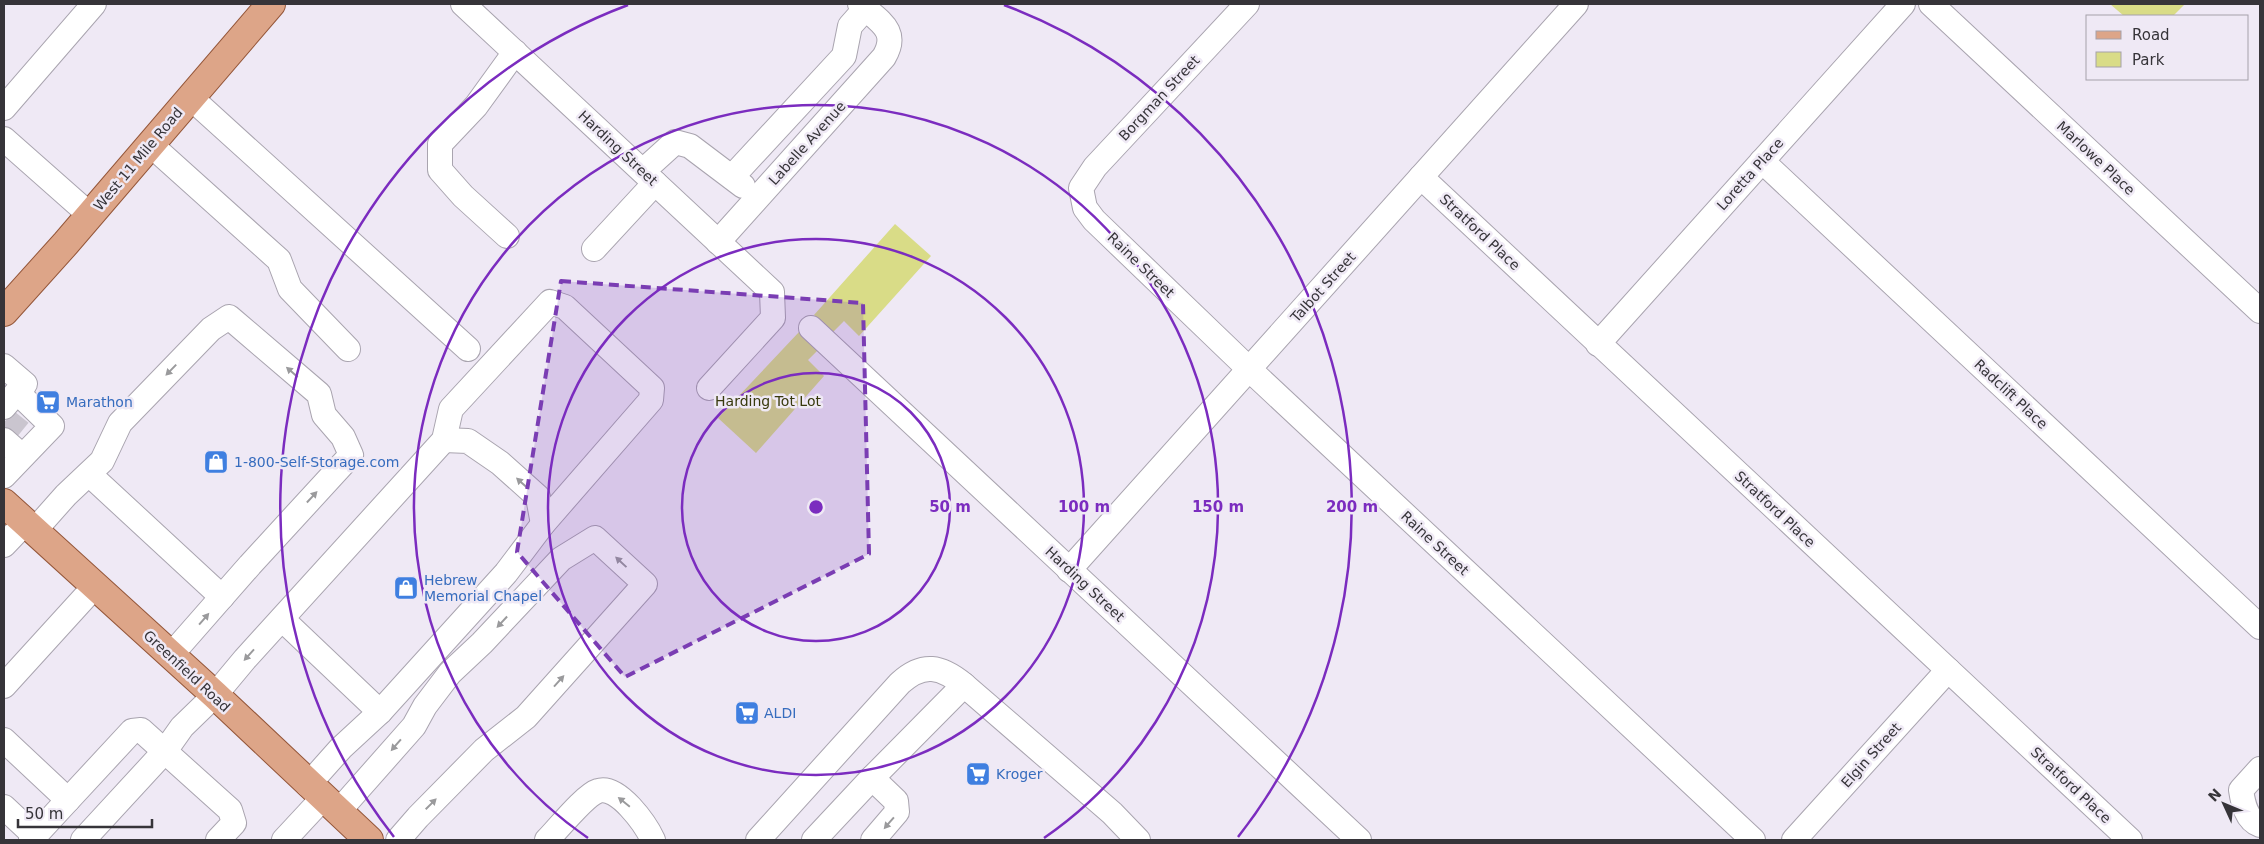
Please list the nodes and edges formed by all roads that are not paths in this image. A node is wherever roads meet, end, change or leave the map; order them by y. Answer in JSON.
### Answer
{"nodes":[{"id":1,"x":94,"y":4,"type":"edge"},
{"id":2,"x":463,"y":4,"type":"edge"},
{"id":3,"x":1247,"y":4,"type":"edge"},
{"id":4,"x":1576,"y":4,"type":"edge"},
{"id":5,"x":1903,"y":4,"type":"edge"},
{"id":6,"x":1931,"y":4,"type":"edge"},
{"id":7,"x":863,"y":6,"type":"edge"},
{"id":8,"x":262,"y":7,"type":"edge"},
{"id":9,"x":514,"y":52,"type":"junction"},
{"id":10,"x":190,"y":97,"type":"junction"},
{"id":11,"x":4,"y":108,"type":"edge"},
{"id":12,"x":4,"y":139,"type":"edge"},
{"id":13,"x":151,"y":145,"type":"junction"},
{"id":14,"x":1762,"y":161,"type":"junction"},
{"id":15,"x":649,"y":177,"type":"junction"},
{"id":16,"x":732,"y":177,"type":"junction"},
{"id":17,"x":1421,"y":177,"type":"junction"},
{"id":18,"x":758,"y":198,"type":"junction"},
{"id":19,"x":1084,"y":198,"type":"joint"},
{"id":20,"x":90,"y":215,"type":"junction"},
{"id":21,"x":507,"y":236,"type":"dead end"},
{"id":22,"x":718,"y":242,"type":"junction"},
{"id":23,"x":594,"y":249,"type":"dead end"},
{"id":24,"x":2260,"y":311,"type":"edge"},
{"id":25,"x":4,"y":312,"type":"edge"},
{"id":26,"x":811,"y":328,"type":"dead end"},
{"id":27,"x":1598,"y":344,"type":"junction"},
{"id":28,"x":348,"y":349,"type":"dead end"},
{"id":29,"x":468,"y":349,"type":"dead end"},
{"id":30,"x":4,"y":368,"type":"edge"},
{"id":31,"x":1249,"y":369,"type":"junction"},
{"id":32,"x":709,"y":388,"type":"dead end"},
{"id":33,"x":14,"y":426,"type":"edge"},
{"id":34,"x":444,"y":440,"type":"junction"},
{"id":35,"x":88,"y":474,"type":"junction"},
{"id":36,"x":4,"y":476,"type":"edge"},
{"id":37,"x":4,"y":503,"type":"edge"},
{"id":38,"x":543,"y":524,"type":"junction"},
{"id":39,"x":30,"y":527,"type":"junction"},
{"id":40,"x":4,"y":545,"type":"edge"},
{"id":41,"x":1070,"y":570,"type":"junction"},
{"id":42,"x":95,"y":586,"type":"junction"},
{"id":43,"x":222,"y":597,"type":"junction"},
{"id":44,"x":282,"y":619,"type":"junction"},
{"id":45,"x":2260,"y":627,"type":"edge"},
{"id":46,"x":171,"y":655,"type":"junction"},
{"id":47,"x":1948,"y":670,"type":"junction"},
{"id":48,"x":964,"y":685,"type":"junction"},
{"id":49,"x":4,"y":686,"type":"edge"},
{"id":50,"x":215,"y":695,"type":"junction"},
{"id":51,"x":380,"y":712,"type":"junction"},
{"id":52,"x":4,"y":740,"type":"edge"},
{"id":53,"x":165,"y":752,"type":"junction"},
{"id":54,"x":2260,"y":769,"type":"edge"},
{"id":55,"x":872,"y":778,"type":"junction"},
{"id":56,"x":323,"y":798,"type":"junction"},
{"id":57,"x":68,"y":800,"type":"junction"},
{"id":58,"x":4,"y":807,"type":"edge"},
{"id":59,"x":2260,"y":825,"type":"edge"},
{"id":60,"x":33,"y":838,"type":"edge"},
{"id":61,"x":92,"y":838,"type":"edge"},
{"id":62,"x":218,"y":840,"type":"edge"},
{"id":63,"x":284,"y":840,"type":"edge"},
{"id":64,"x":369,"y":840,"type":"edge"},
{"id":65,"x":398,"y":840,"type":"edge"},
{"id":66,"x":547,"y":840,"type":"edge"},
{"id":67,"x":653,"y":840,"type":"edge"},
{"id":68,"x":759,"y":840,"type":"edge"},
{"id":69,"x":814,"y":840,"type":"edge"},
{"id":70,"x":873,"y":840,"type":"edge"},
{"id":71,"x":1138,"y":840,"type":"edge"},
{"id":72,"x":1359,"y":840,"type":"edge"},
{"id":73,"x":1753,"y":840,"type":"edge"},
{"id":74,"x":1794,"y":840,"type":"edge"},
{"id":75,"x":2130,"y":840,"type":"edge"}],
"edges":[{"from":1,"to":11,"type":"street"},
{"from":2,"to":9,"type":"street","name":"Harding Street"},
{"from":3,"to":19,"type":"street","name":"Borgman Street"},
{"from":4,"to":17,"type":"street","name":"Talbot Street"},
{"from":5,"to":14,"type":"street","name":"Loretta Place"},
{"from":6,"to":24,"type":"street","name":"Marlowe Place"},
{"from":7,"to":16,"type":"street"},
{"from":7,"to":18,"type":"street","name":"Labelle Avenue"},
{"from":8,"to":10,"type":"main road","name":"West 11 Mile Road"},
{"from":9,"to":15,"type":"street","name":"Harding Street"},
{"from":9,"to":21,"type":"street"},
{"from":10,"to":13,"type":"main road","name":"West 11 Mile Road"},
{"from":10,"to":29,"type":"street"},
{"from":12,"to":20,"type":"street"},
{"from":13,"to":20,"type":"main road","name":"West 11 Mile Road"},
{"from":13,"to":28,"type":"street"},
{"from":14,"to":27,"type":"street","name":"Loretta Place"},
{"from":14,"to":45,"type":"street","name":"Radclift Place"},
{"from":15,"to":16,"type":"street"},
{"from":15,"to":22,"type":"street","name":"Harding Street"},
{"from":15,"to":23,"type":"street"},
{"from":16,"to":18,"type":"street"},
{"from":17,"to":27,"type":"street","name":"Stratford Place"},
{"from":17,"to":31,"type":"street","name":"Talbot Street"},
{"from":18,"to":22,"type":"street","name":"Labelle Avenue"},
{"from":19,"to":31,"type":"street","name":"Raine Street"},
{"from":20,"to":25,"type":"main road","name":"West 11 Mile Road"},
{"from":22,"to":32,"type":"street","name":"Harding Street"},
{"from":26,"to":41,"type":"street","name":"Harding Street"},
{"from":27,"to":47,"type":"street","name":"Stratford Place"},
{"from":30,"to":33,"type":"street"},
{"from":31,"to":41,"type":"street","name":"Talbot Street"},
{"from":31,"to":73,"type":"street","name":"Raine Street"},
{"from":33,"to":36,"type":"street"},
{"from":38,"to":34,"type":"street","one_way":true},
{"from":34,"to":38,"type":"street"},
{"from":34,"to":44,"type":"street"},
{"from":35,"to":39,"type":"street"},
{"from":35,"to":43,"type":"street"},
{"from":43,"to":35,"type":"street","one_way":true},
{"from":37,"to":39,"type":"main road","name":"Greenfield Road"},
{"from":38,"to":51,"type":"street"},
{"from":39,"to":40,"type":"street"},
{"from":39,"to":42,"type":"main road","name":"Greenfield Road"},
{"from":41,"to":72,"type":"street","name":"Harding Street"},
{"from":42,"to":46,"type":"main road","name":"Greenfield Road"},
{"from":42,"to":49,"type":"street"},
{"from":46,"to":43,"type":"street","one_way":true},
{"from":44,"to":50,"type":"street","one_way":true},
{"from":44,"to":51,"type":"street"},
{"from":46,"to":50,"type":"main road","name":"Greenfield Road"},
{"from":47,"to":74,"type":"street","name":"Elgin Street"},
{"from":47,"to":75,"type":"street","name":"Stratford Place"},
{"from":48,"to":55,"type":"street"},
{"from":48,"to":68,"type":"street"},
{"from":48,"to":71,"type":"street"},
{"from":50,"to":53,"type":"street"},
{"from":50,"to":56,"type":"main road","name":"Greenfield Road"},
{"from":51,"to":56,"type":"street"},
{"from":52,"to":57,"type":"street"},
{"from":53,"to":57,"type":"street"},
{"from":53,"to":61,"type":"street"},
{"from":53,"to":62,"type":"street"},
{"from":54,"to":59,"type":"street"},
{"from":55,"to":69,"type":"street"},
{"from":55,"to":70,"type":"street","one_way":true},
{"from":56,"to":63,"type":"street"},
{"from":56,"to":64,"type":"main road","name":"Greenfield Road"},
{"from":65,"to":56,"type":"street","one_way":true},
{"from":57,"to":60,"type":"street"},
{"from":58,"to":60,"type":"street"},
{"from":67,"to":66,"type":"street","one_way":true}]}
